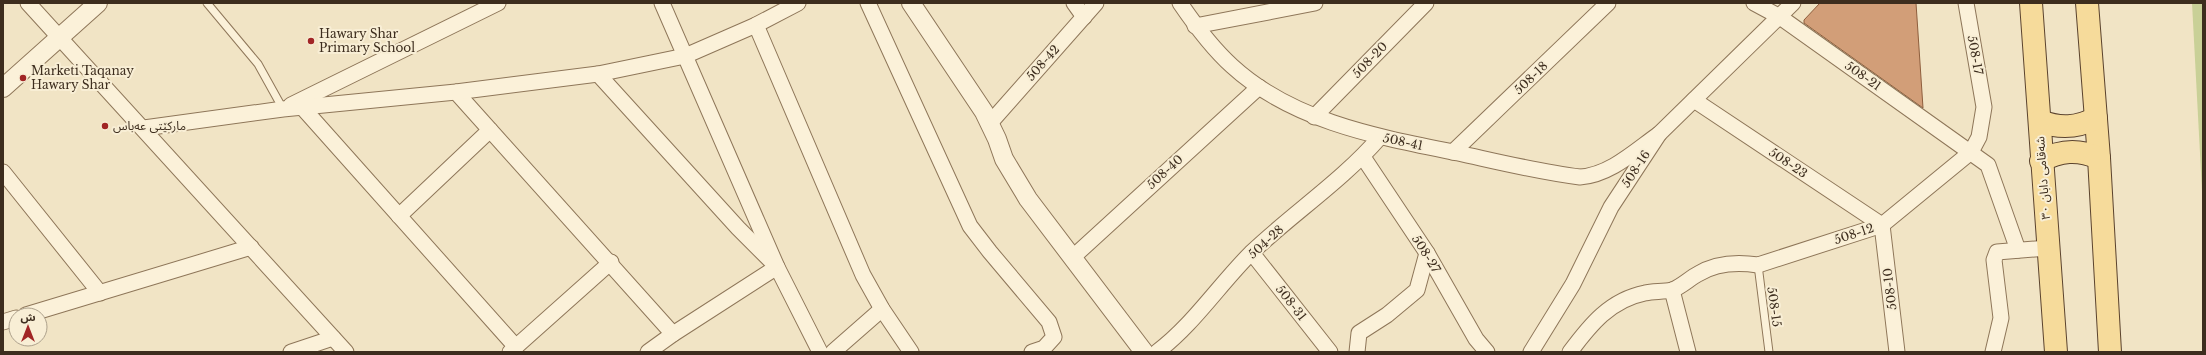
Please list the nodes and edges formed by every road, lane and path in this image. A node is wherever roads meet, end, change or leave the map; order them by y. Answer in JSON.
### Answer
{"nodes":[{"id":1,"x":28,"y":3,"type":"edge"},
{"id":2,"x":98,"y":3,"type":"edge"},
{"id":3,"x":207,"y":3,"type":"edge"},
{"id":4,"x":498,"y":3,"type":"edge"},
{"id":5,"x":662,"y":3,"type":"edge"},
{"id":6,"x":798,"y":3,"type":"edge"},
{"id":7,"x":868,"y":3,"type":"edge"},
{"id":8,"x":911,"y":3,"type":"edge"},
{"id":9,"x":1074,"y":3,"type":"edge"},
{"id":10,"x":1096,"y":3,"type":"edge"},
{"id":11,"x":1180,"y":3,"type":"edge"},
{"id":12,"x":1315,"y":3,"type":"edge"},
{"id":13,"x":1426,"y":3,"type":"edge"},
{"id":14,"x":1608,"y":3,"type":"edge"},
{"id":15,"x":1754,"y":3,"type":"edge"},
{"id":16,"x":1793,"y":3,"type":"edge"},
{"id":17,"x":1966,"y":3,"type":"edge"},
{"id":18,"x":2031,"y":3,"type":"edge"},
{"id":19,"x":2087,"y":3,"type":"edge"},
{"id":20,"x":1084,"y":17,"type":"junction"},
{"id":21,"x":1780,"y":17,"type":"junction"},
{"id":22,"x":756,"y":25,"type":"junction"},
{"id":23,"x":1195,"y":26,"type":"junction"},
{"id":24,"x":60,"y":37,"type":"junction"},
{"id":25,"x":685,"y":56,"type":"junction"},
{"id":26,"x":598,"y":74,"type":"junction"},
{"id":27,"x":1259,"y":87,"type":"junction"},
{"id":28,"x":3,"y":88,"type":"edge"},
{"id":29,"x":456,"y":92,"type":"junction"},
{"id":30,"x":1694,"y":100,"type":"junction"},
{"id":31,"x":302,"y":107,"type":"junction"},
{"id":32,"x":1984,"y":107,"type":"joint"},
{"id":33,"x":283,"y":109,"type":"junction"},
{"id":34,"x":1314,"y":117,"type":"junction"},
{"id":35,"x":2096,"y":118,"type":"junction"},
{"id":36,"x":2040,"y":121,"type":"junction"},
{"id":37,"x":990,"y":123,"type":"junction"},
{"id":38,"x":144,"y":128,"type":"junction"},
{"id":39,"x":490,"y":130,"type":"junction"},
{"id":40,"x":1659,"y":134,"type":"junction"},
{"id":41,"x":1380,"y":138,"type":"junction"},
{"id":42,"x":1454,"y":152,"type":"junction"},
{"id":43,"x":1971,"y":152,"type":"junction"},
{"id":44,"x":1363,"y":157,"type":"junction"},
{"id":45,"x":2099,"y":158,"type":"junction"},
{"id":46,"x":2041,"y":161,"type":"junction"},
{"id":47,"x":3,"y":172,"type":"edge"},
{"id":48,"x":399,"y":216,"type":"junction"},
{"id":49,"x":1882,"y":225,"type":"junction"},
{"id":50,"x":251,"y":247,"type":"junction"},
{"id":51,"x":2048,"y":248,"type":"junction"},
{"id":52,"x":2018,"y":250,"type":"junction"},
{"id":53,"x":1252,"y":253,"type":"junction"},
{"id":54,"x":1427,"y":253,"type":"junction"},
{"id":55,"x":1072,"y":258,"type":"junction"},
{"id":56,"x":611,"y":262,"type":"junction"},
{"id":57,"x":1758,"y":265,"type":"junction"},
{"id":58,"x":777,"y":267,"type":"junction"},
{"id":59,"x":1672,"y":290,"type":"junction"},
{"id":60,"x":100,"y":293,"type":"junction"},
{"id":61,"x":48,"y":308,"type":"edge"},
{"id":62,"x":882,"y":309,"type":"junction"},
{"id":63,"x":673,"y":334,"type":"junction"},
{"id":64,"x":333,"y":338,"type":"junction"},
{"id":65,"x":513,"y":350,"type":"edge"},
{"id":66,"x":291,"y":352,"type":"edge"},
{"id":67,"x":346,"y":352,"type":"edge"},
{"id":68,"x":648,"y":352,"type":"edge"},
{"id":69,"x":820,"y":352,"type":"edge"},
{"id":70,"x":834,"y":352,"type":"edge"},
{"id":71,"x":911,"y":352,"type":"edge"},
{"id":72,"x":1032,"y":352,"type":"edge"},
{"id":73,"x":1144,"y":352,"type":"edge"},
{"id":74,"x":1157,"y":352,"type":"edge"},
{"id":75,"x":1330,"y":352,"type":"edge"},
{"id":76,"x":1357,"y":352,"type":"edge"},
{"id":77,"x":1487,"y":352,"type":"edge"},
{"id":78,"x":1531,"y":352,"type":"edge"},
{"id":79,"x":1570,"y":352,"type":"edge"},
{"id":80,"x":1688,"y":352,"type":"edge"},
{"id":81,"x":1769,"y":352,"type":"edge"},
{"id":82,"x":1897,"y":352,"type":"edge"},
{"id":83,"x":1993,"y":352,"type":"edge"},
{"id":84,"x":2056,"y":352,"type":"edge"},
{"id":85,"x":2110,"y":352,"type":"edge"}],
"edges":[{"from":1,"to":24,"type":"street"},
{"from":2,"to":24,"type":"street"},
{"from":3,"to":33,"type":"lane"},
{"from":4,"to":33,"type":"street"},
{"from":5,"to":25,"type":"street"},
{"from":6,"to":22,"type":"street"},
{"from":7,"to":72,"type":"street"},
{"from":8,"to":37,"type":"street"},
{"from":9,"to":20,"type":"street"},
{"from":10,"to":20,"type":"street","name":"508-42"},
{"from":11,"to":23,"type":"street","name":"508-41"},
{"from":12,"to":23,"type":"street"},
{"from":13,"to":34,"type":"street","name":"508-20"},
{"from":14,"to":42,"type":"street","name":"508-18"},
{"from":15,"to":21,"type":"street","name":"508-21"},
{"from":16,"to":21,"type":"street","name":"508-16"},
{"from":17,"to":32,"type":"street","name":"508-17"},
{"from":18,"to":36,"type":"main road","name":"شەقامی دابان ٣٠"},
{"from":19,"to":35,"type":"main road"},
{"from":20,"to":37,"type":"street","name":"508-42"},
{"from":21,"to":30,"type":"street","name":"508-16"},
{"from":21,"to":43,"type":"street","name":"508-21"},
{"from":22,"to":25,"type":"street"},
{"from":22,"to":62,"type":"street"},
{"from":23,"to":27,"type":"street","name":"508-41"},
{"from":24,"to":28,"type":"street"},
{"from":24,"to":38,"type":"street"},
{"from":25,"to":26,"type":"street"},
{"from":25,"to":58,"type":"street"},
{"from":26,"to":29,"type":"street"},
{"from":26,"to":58,"type":"street"},
{"from":27,"to":34,"type":"street","name":"508-41"},
{"from":27,"to":55,"type":"street","name":"508-40"},
{"from":29,"to":31,"type":"street"},
{"from":29,"to":39,"type":"street"},
{"from":30,"to":40,"type":"street","name":"508-16"},
{"from":30,"to":49,"type":"street","name":"508-23"},
{"from":31,"to":33,"type":"street"},
{"from":31,"to":48,"type":"street"},
{"from":32,"to":43,"type":"street","name":"508-12"},
{"from":33,"to":38,"type":"street"},
{"from":34,"to":41,"type":"street","name":"508-41"},
{"from":35,"to":36,"type":"main road"},
{"from":35,"to":45,"type":"main road"},
{"from":36,"to":46,"type":"main road","name":"شەقامی دابان ٣٠"},
{"from":37,"to":55,"type":"street"},
{"from":38,"to":50,"type":"street"},
{"from":39,"to":48,"type":"street"},
{"from":39,"to":56,"type":"street"},
{"from":40,"to":42,"type":"street","name":"508-41"},
{"from":40,"to":78,"type":"street","name":"508-16"},
{"from":41,"to":42,"type":"street","name":"508-41"},
{"from":41,"to":44,"type":"street","name":"504-28"},
{"from":43,"to":49,"type":"street","name":"508-12"},
{"from":43,"to":52,"type":"street","name":"508-21"},
{"from":44,"to":53,"type":"street","name":"504-28"},
{"from":44,"to":54,"type":"street","name":"508-27"},
{"from":45,"to":46,"type":"main road"},
{"from":45,"to":85,"type":"main road"},
{"from":46,"to":51,"type":"main road","name":"شەقامی دابان ٣٠"},
{"from":47,"to":60,"type":"street"},
{"from":48,"to":65,"type":"street"},
{"from":49,"to":57,"type":"street","name":"508-12"},
{"from":49,"to":82,"type":"street","name":"508-10"},
{"from":50,"to":60,"type":"street"},
{"from":50,"to":64,"type":"street"},
{"from":51,"to":52,"type":"street"},
{"from":51,"to":84,"type":"main road","name":"شەقامی دابان ٣٠"},
{"from":52,"to":83,"type":"street"},
{"from":53,"to":74,"type":"street","name":"504-28"},
{"from":53,"to":75,"type":"street","name":"508-31"},
{"from":54,"to":76,"type":"street"},
{"from":54,"to":77,"type":"street","name":"508-27"},
{"from":55,"to":73,"type":"street"},
{"from":56,"to":63,"type":"street"},
{"from":56,"to":65,"type":"street"},
{"from":57,"to":59,"type":"street","name":"508-12"},
{"from":57,"to":81,"type":"lane","name":"508-15"},
{"from":58,"to":63,"type":"street"},
{"from":58,"to":69,"type":"street"},
{"from":59,"to":79,"type":"street"},
{"from":59,"to":80,"type":"street"},
{"from":60,"to":61,"type":"street"},
{"from":62,"to":70,"type":"street"},
{"from":62,"to":71,"type":"street"},
{"from":63,"to":68,"type":"street"},
{"from":64,"to":66,"type":"street"},
{"from":64,"to":67,"type":"street"}]}
